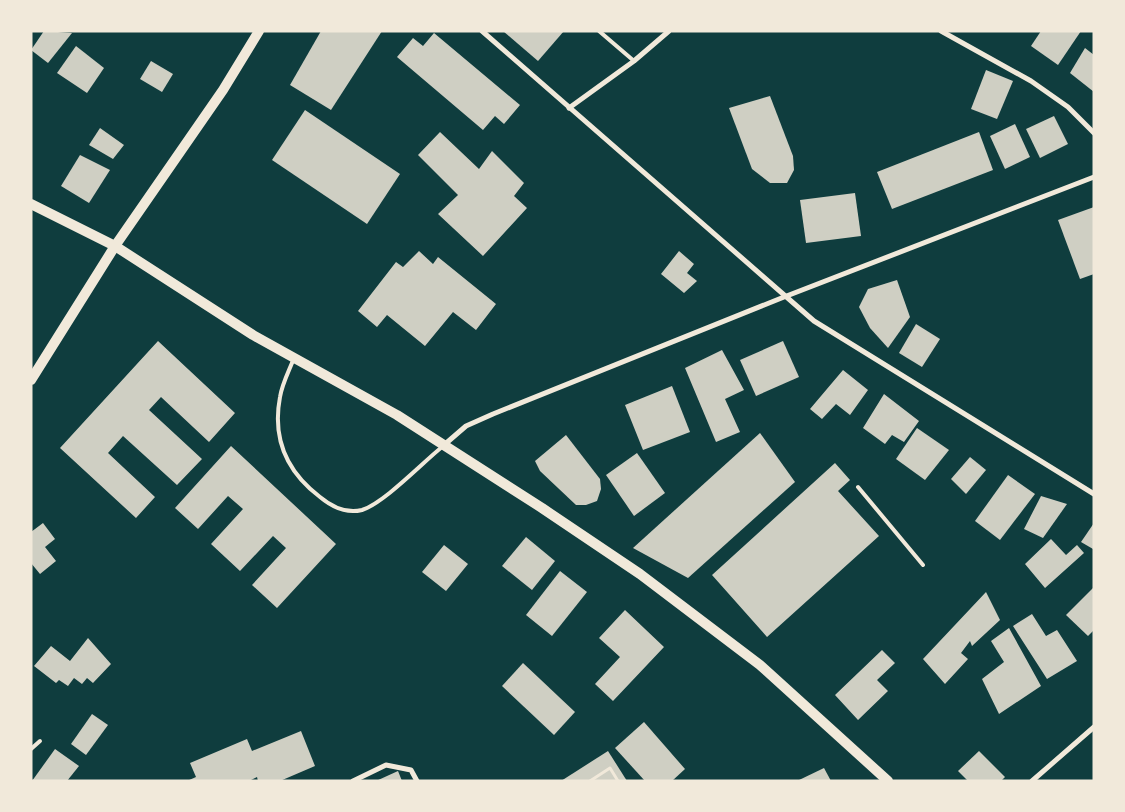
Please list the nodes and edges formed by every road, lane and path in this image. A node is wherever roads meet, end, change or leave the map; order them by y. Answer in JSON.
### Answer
{"nodes":[{"id":1,"x":259,"y":31,"type":"edge"},
{"id":2,"x":482,"y":31,"type":"edge"},
{"id":3,"x":599,"y":31,"type":"edge"},
{"id":4,"x":669,"y":31,"type":"edge"},
{"id":5,"x":941,"y":31,"type":"edge"},
{"id":6,"x":634,"y":61,"type":"junction"},
{"id":7,"x":569,"y":108,"type":"junction"},
{"id":8,"x":1094,"y":134,"type":"edge"},
{"id":9,"x":1094,"y":177,"type":"edge"},
{"id":10,"x":31,"y":204,"type":"edge"},
{"id":11,"x":115,"y":246,"type":"junction"},
{"id":12,"x":784,"y":297,"type":"junction"},
{"id":13,"x":294,"y":358,"type":"junction"},
{"id":14,"x":31,"y":380,"type":"edge"},
{"id":15,"x":444,"y":445,"type":"junction"},
{"id":16,"x":858,"y":487,"type":"dead end"},
{"id":17,"x":1094,"y":494,"type":"edge"},
{"id":18,"x":923,"y":565,"type":"dead end"},
{"id":19,"x":1094,"y":727,"type":"edge"},
{"id":20,"x":40,"y":741,"type":"dead end"},
{"id":21,"x":31,"y":749,"type":"edge"},
{"id":22,"x":353,"y":781,"type":"edge"},
{"id":23,"x":417,"y":781,"type":"edge"},
{"id":24,"x":590,"y":781,"type":"edge"},
{"id":25,"x":618,"y":781,"type":"edge"},
{"id":26,"x":888,"y":781,"type":"edge"},
{"id":27,"x":1032,"y":781,"type":"edge"}],
"edges":[{"from":1,"to":11,"type":"main road"},
{"from":2,"to":7,"type":"street"},
{"from":3,"to":6,"type":"lane"},
{"from":4,"to":6,"type":"street"},
{"from":5,"to":8,"type":"street"},
{"from":6,"to":7,"type":"street"},
{"from":7,"to":12,"type":"street"},
{"from":9,"to":12,"type":"street"},
{"from":10,"to":11,"type":"main road"},
{"from":11,"to":13,"type":"main road"},
{"from":11,"to":14,"type":"main road"},
{"from":12,"to":15,"type":"street"},
{"from":12,"to":17,"type":"street"},
{"from":13,"to":15,"type":"main road"},
{"from":13,"to":15,"type":"lane"},
{"from":15,"to":26,"type":"main road"},
{"from":16,"to":18,"type":"lane"},
{"from":19,"to":27,"type":"street"},
{"from":20,"to":21,"type":"lane"},
{"from":22,"to":23,"type":"street"},
{"from":24,"to":25,"type":"path"}]}
